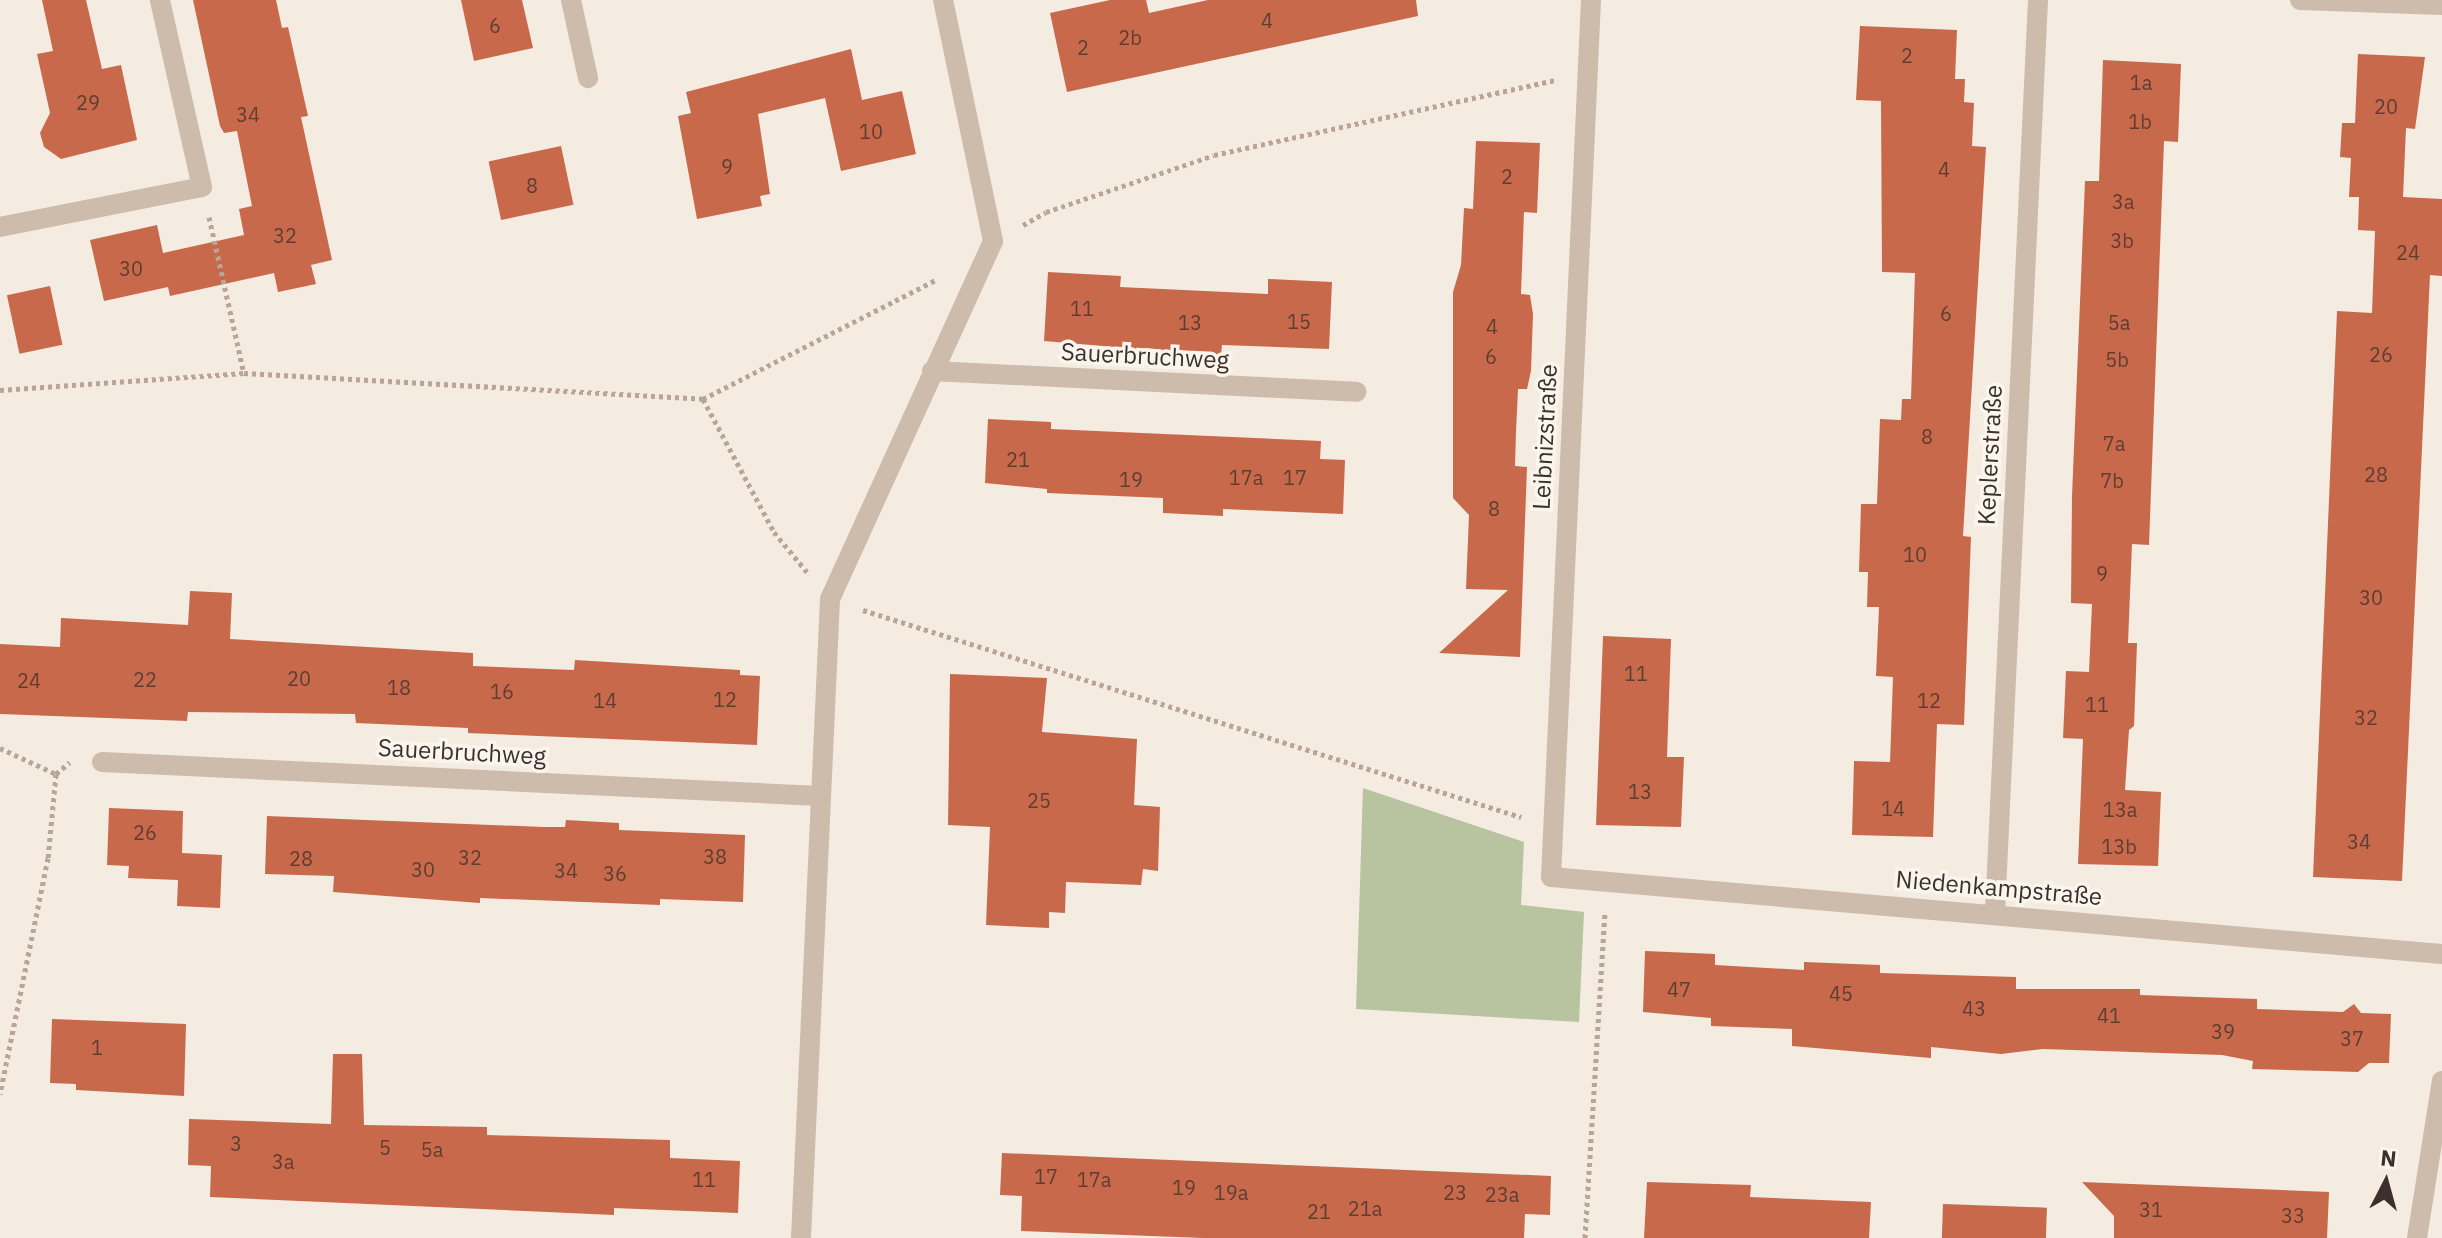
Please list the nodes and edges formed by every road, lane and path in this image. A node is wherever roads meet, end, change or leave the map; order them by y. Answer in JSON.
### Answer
{"nodes":[{"id":1,"x":160,"y":0,"type":"edge"},
{"id":2,"x":571,"y":0,"type":"edge"},
{"id":3,"x":943,"y":0,"type":"edge"},
{"id":4,"x":1591,"y":0,"type":"edge"},
{"id":5,"x":2038,"y":0,"type":"edge"},
{"id":6,"x":2300,"y":0,"type":"edge"},
{"id":7,"x":2442,"y":5,"type":"edge"},
{"id":8,"x":588,"y":78,"type":"dead end"},
{"id":9,"x":1588,"y":84,"type":"junction"},
{"id":10,"x":202,"y":187,"type":"junction"},
{"id":11,"x":0,"y":227,"type":"edge"},
{"id":12,"x":993,"y":241,"type":"junction"},
{"id":13,"x":941,"y":277,"type":"dead end"},
{"id":14,"x":932,"y":371,"type":"junction"},
{"id":15,"x":244,"y":373,"type":"junction"},
{"id":16,"x":0,"y":390,"type":"edge"},
{"id":17,"x":1356,"y":392,"type":"dead end"},
{"id":18,"x":703,"y":399,"type":"junction"},
{"id":19,"x":830,"y":599,"type":"junction"},
{"id":20,"x":0,"y":748,"type":"edge"},
{"id":21,"x":102,"y":762,"type":"dead end"},
{"id":22,"x":819,"y":796,"type":"junction"},
{"id":23,"x":1552,"y":827,"type":"junction"},
{"id":24,"x":1551,"y":877,"type":"joint"},
{"id":25,"x":1607,"y":882,"type":"junction"},
{"id":26,"x":1995,"y":912,"type":"junction"},
{"id":27,"x":2442,"y":954,"type":"edge"},
{"id":28,"x":2442,"y":1081,"type":"edge"},
{"id":29,"x":0,"y":1094,"type":"edge"},
{"id":30,"x":801,"y":1238,"type":"edge"},
{"id":31,"x":1585,"y":1238,"type":"edge"},
{"id":32,"x":2417,"y":1238,"type":"edge"}],
"edges":[{"from":1,"to":10,"type":"street"},
{"from":2,"to":8,"type":"street"},
{"from":3,"to":12,"type":"street"},
{"from":4,"to":9,"type":"street","name":"Leibnizstraße"},
{"from":5,"to":26,"type":"street","name":"Keplerstraße"},
{"from":6,"to":7,"type":"street"},
{"from":9,"to":12,"type":"path"},
{"from":9,"to":23,"type":"street","name":"Leibnizstraße"},
{"from":10,"to":11,"type":"street"},
{"from":10,"to":15,"type":"path"},
{"from":12,"to":14,"type":"street"},
{"from":13,"to":18,"type":"path"},
{"from":14,"to":17,"type":"street","name":"Sauerbruchweg"},
{"from":14,"to":19,"type":"street"},
{"from":15,"to":16,"type":"path"},
{"from":15,"to":18,"type":"path"},
{"from":18,"to":19,"type":"path"},
{"from":19,"to":22,"type":"street"},
{"from":19,"to":23,"type":"path"},
{"from":20,"to":29,"type":"path"},
{"from":21,"to":22,"type":"street","name":"Sauerbruchweg"},
{"from":22,"to":30,"type":"street"},
{"from":23,"to":24,"type":"street","name":"Leibnizstraße"},
{"from":24,"to":25,"type":"street","name":"Niedenkampstraße"},
{"from":25,"to":26,"type":"street","name":"Niedenkampstraße"},
{"from":25,"to":31,"type":"path"},
{"from":26,"to":27,"type":"street","name":"Niedenkampstraße"},
{"from":28,"to":32,"type":"street"}]}
